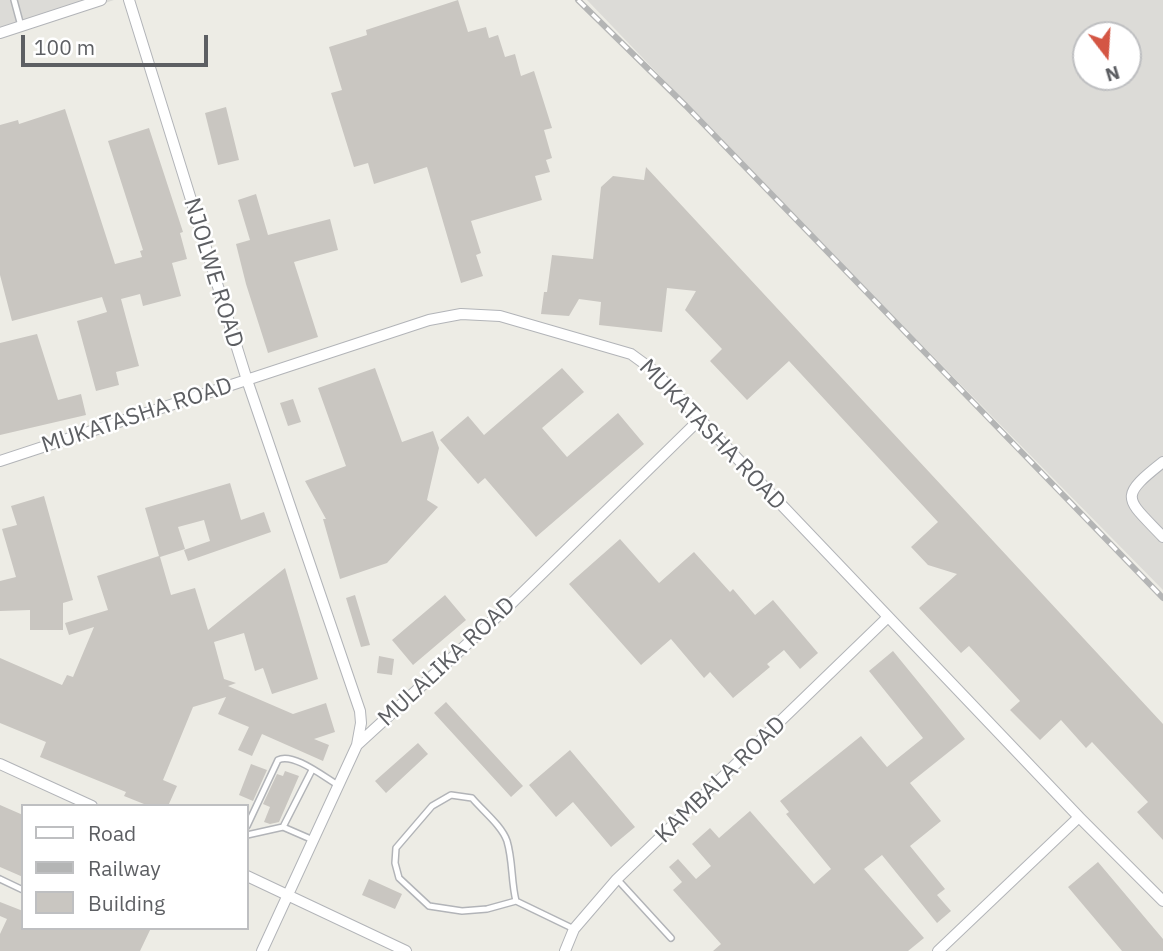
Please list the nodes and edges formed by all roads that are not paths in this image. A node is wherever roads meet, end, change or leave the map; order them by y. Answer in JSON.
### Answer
{"nodes":[{"id":1,"x":14,"y":0,"type":"edge"},
{"id":2,"x":101,"y":0,"type":"edge"},
{"id":3,"x":129,"y":0,"type":"edge"},
{"id":4,"x":20,"y":26,"type":"junction"},
{"id":5,"x":0,"y":33,"type":"edge"},
{"id":6,"x":247,"y":380,"type":"junction"},
{"id":7,"x":699,"y":420,"type":"junction"},
{"id":8,"x":0,"y":461,"type":"edge"},
{"id":9,"x":1163,"y":462,"type":"edge"},
{"id":10,"x":1163,"y":537,"type":"edge"},
{"id":11,"x":888,"y":617,"type":"junction"},
{"id":12,"x":357,"y":745,"type":"junction"},
{"id":13,"x":0,"y":764,"type":"edge"},
{"id":14,"x":312,"y":770,"type":"junction"},
{"id":15,"x":338,"y":785,"type":"junction"},
{"id":16,"x":88,"y":804,"type":"edge"},
{"id":17,"x":1079,"y":817,"type":"junction"},
{"id":18,"x":248,"y":824,"type":"edge"},
{"id":19,"x":283,"y":827,"type":"junction"},
{"id":20,"x":248,"y":835,"type":"edge"},
{"id":21,"x":313,"y":840,"type":"junction"},
{"id":22,"x":248,"y":876,"type":"edge"},
{"id":23,"x":0,"y":879,"type":"edge"},
{"id":24,"x":617,"y":879,"type":"junction"},
{"id":25,"x":21,"y":889,"type":"edge"},
{"id":26,"x":288,"y":895,"type":"junction"},
{"id":27,"x":516,"y":901,"type":"junction"},
{"id":28,"x":1163,"y":901,"type":"edge"},
{"id":29,"x":574,"y":929,"type":"junction"},
{"id":30,"x":671,"y":938,"type":"dead end"},
{"id":31,"x":262,"y":951,"type":"edge"},
{"id":32,"x":406,"y":951,"type":"edge"},
{"id":33,"x":565,"y":951,"type":"edge"},
{"id":34,"x":938,"y":951,"type":"edge"}],
"edges":[{"from":1,"to":4,"type":"lane"},
{"from":2,"to":4,"type":"street"},
{"from":3,"to":6,"type":"street","name":"NJOLWE ROAD"},
{"from":4,"to":5,"type":"street"},
{"from":6,"to":7,"type":"street","name":"MUKATASHA ROAD"},
{"from":6,"to":8,"type":"street","name":"MUKATASHA ROAD"},
{"from":6,"to":12,"type":"street","name":"NJOLWE ROAD"},
{"from":7,"to":11,"type":"street","name":"MUKATASHA ROAD"},
{"from":7,"to":12,"type":"street","name":"MULALIKA ROAD"},
{"from":9,"to":10,"type":"street"},
{"from":11,"to":17,"type":"street","name":"MUKATASHA ROAD"},
{"from":11,"to":24,"type":"street","name":"KAMBALA ROAD"},
{"from":12,"to":15,"type":"street","name":"MULALIKA ROAD"},
{"from":13,"to":16,"type":"street"},
{"from":14,"to":15,"type":"lane"},
{"from":14,"to":18,"type":"lane"},
{"from":14,"to":19,"type":"lane"},
{"from":15,"to":21,"type":"street","name":"MULALIKA ROAD"},
{"from":17,"to":28,"type":"street","name":"MUKATASHA ROAD"},
{"from":17,"to":34,"type":"street"},
{"from":19,"to":20,"type":"lane"},
{"from":19,"to":21,"type":"lane"},
{"from":21,"to":26,"type":"street","name":"MULALIKA ROAD"},
{"from":22,"to":26,"type":"street"},
{"from":23,"to":25,"type":"lane"},
{"from":24,"to":29,"type":"street","name":"KAMBALA ROAD"},
{"from":24,"to":30,"type":"lane"},
{"from":26,"to":31,"type":"street","name":"MULALIKA ROAD"},
{"from":26,"to":32,"type":"street"},
{"from":27,"to":27,"type":"lane"},
{"from":27,"to":29,"type":"lane"},
{"from":29,"to":33,"type":"street","name":"KAMBALA ROAD"}]}
